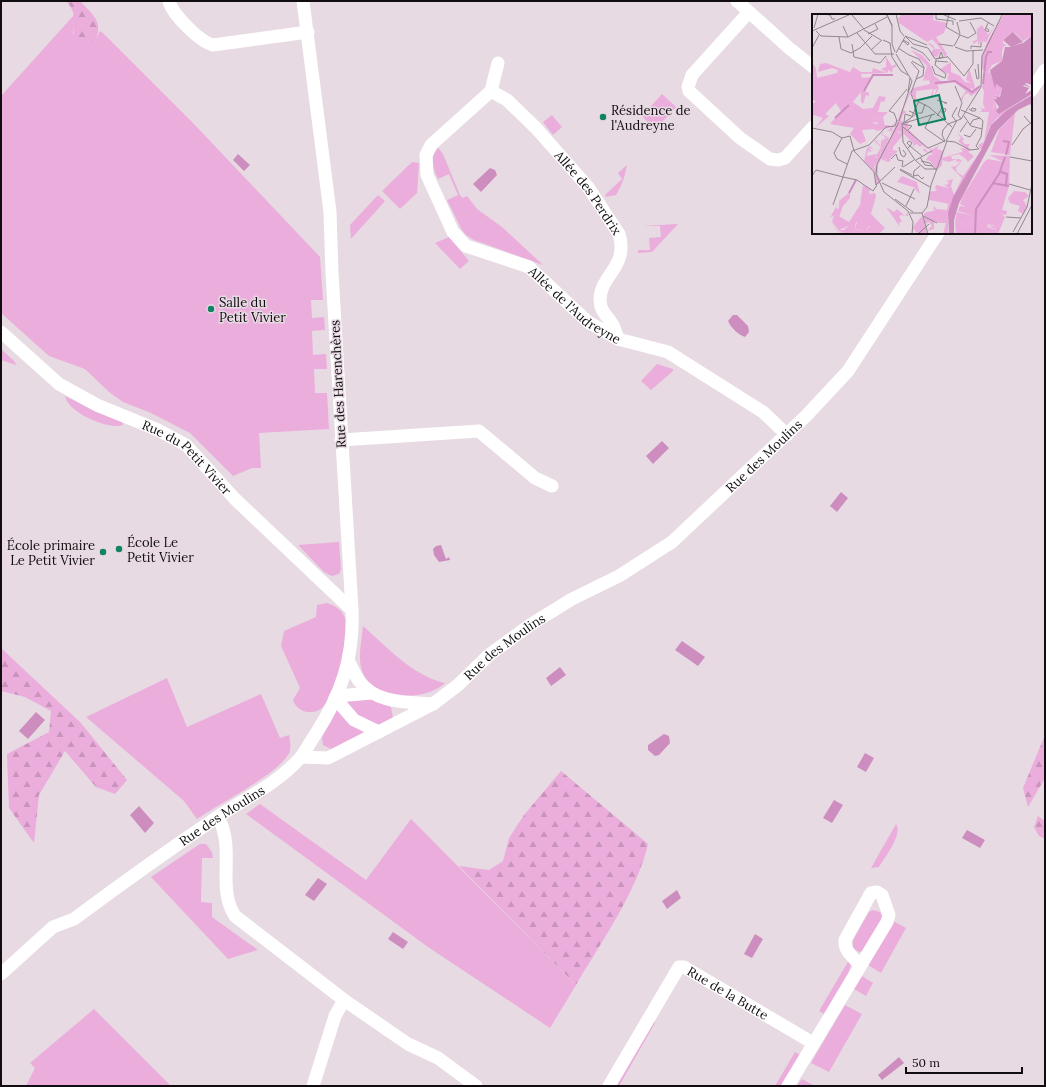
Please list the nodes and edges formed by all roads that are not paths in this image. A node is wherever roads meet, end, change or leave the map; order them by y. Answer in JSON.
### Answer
{"nodes":[{"id":1,"x":169,"y":1,"type":"edge"},
{"id":2,"x":303,"y":1,"type":"edge"},
{"id":3,"x":737,"y":1,"type":"edge"},
{"id":4,"x":749,"y":12,"type":"junction"},
{"id":5,"x":308,"y":32,"type":"junction"},
{"id":6,"x":498,"y":64,"type":"dead end"},
{"id":7,"x":812,"y":66,"type":"edge"},
{"id":8,"x":1045,"y":70,"type":"edge"},
{"id":9,"x":1032,"y":90,"type":"edge"},
{"id":10,"x":491,"y":91,"type":"junction"},
{"id":11,"x":812,"y":128,"type":"edge"},
{"id":12,"x":937,"y":234,"type":"edge"},
{"id":13,"x":1,"y":332,"type":"edge"},
{"id":14,"x":618,"y":339,"type":"junction"},
{"id":15,"x":787,"y":435,"type":"junction"},
{"id":16,"x":342,"y":440,"type":"junction"},
{"id":17,"x":552,"y":486,"type":"dead end"},
{"id":18,"x":350,"y":575,"type":"junction"},
{"id":19,"x":326,"y":586,"type":"junction"},
{"id":20,"x":352,"y":610,"type":"junction"},
{"id":21,"x":349,"y":662,"type":"junction"},
{"id":22,"x":372,"y":693,"type":"junction"},
{"id":23,"x":336,"y":697,"type":"junction"},
{"id":24,"x":393,"y":701,"type":"junction"},
{"id":25,"x":433,"y":704,"type":"junction"},
{"id":26,"x":397,"y":722,"type":"junction"},
{"id":27,"x":379,"y":732,"type":"junction"},
{"id":28,"x":301,"y":757,"type":"junction"},
{"id":29,"x":218,"y":817,"type":"junction"},
{"id":30,"x":860,"y":965,"type":"junction"},
{"id":31,"x":1,"y":974,"type":"edge"},
{"id":32,"x":344,"y":1000,"type":"junction"},
{"id":33,"x":814,"y":1043,"type":"junction"},
{"id":34,"x":313,"y":1086,"type":"edge"},
{"id":35,"x":476,"y":1086,"type":"edge"},
{"id":36,"x":608,"y":1086,"type":"edge"},
{"id":37,"x":788,"y":1086,"type":"edge"}],
"edges":[{"from":1,"to":5,"type":"street"},
{"from":2,"to":5,"type":"street","name":"Rue des Harenchères"},
{"from":3,"to":4,"type":"street"},
{"from":4,"to":7,"type":"street"},
{"from":4,"to":11,"type":"street"},
{"from":5,"to":16,"type":"street","name":"Rue des Harenchères"},
{"from":6,"to":10,"type":"street"},
{"from":8,"to":9,"type":"street"},
{"from":10,"to":14,"type":"street","name":"Allée des Perdrix"},
{"from":10,"to":14,"type":"street","name":"Allée de l'Audreyne"},
{"from":12,"to":15,"type":"street","name":"Rue des Moulins"},
{"from":13,"to":19,"type":"street","name":"Rue du Petit Vivier"},
{"from":14,"to":15,"type":"street","name":"Allée de l'Audreyne"},
{"from":15,"to":25,"type":"street","name":"Rue des Moulins"},
{"from":16,"to":17,"type":"street"},
{"from":16,"to":18,"type":"street","name":"Rue des Harenchères"},
{"from":18,"to":19,"type":"street"},
{"from":18,"to":20,"type":"street","name":"Rue des Harenchères"},
{"from":19,"to":20,"type":"street","name":"Rue du Petit Vivier"},
{"from":20,"to":21,"type":"street","name":"Rue des Harenchères"},
{"from":21,"to":22,"type":"street"},
{"from":21,"to":23,"type":"street","name":"Rue des Harenchères"},
{"from":22,"to":23,"type":"street"},
{"from":22,"to":24,"type":"street"},
{"from":23,"to":27,"type":"street"},
{"from":23,"to":28,"type":"street","name":"Rue des Harenchères"},
{"from":24,"to":25,"type":"street"},
{"from":24,"to":26,"type":"street"},
{"from":25,"to":26,"type":"street","name":"Rue des Moulins"},
{"from":26,"to":27,"type":"street","name":"Rue des Moulins"},
{"from":27,"to":28,"type":"street","name":"Rue des Moulins"},
{"from":28,"to":29,"type":"street","name":"Rue des Moulins"},
{"from":29,"to":31,"type":"street","name":"Rue des Moulins"},
{"from":29,"to":32,"type":"street"},
{"from":30,"to":30,"type":"street"},
{"from":30,"to":33,"type":"street"},
{"from":32,"to":34,"type":"street"},
{"from":32,"to":35,"type":"street"},
{"from":33,"to":36,"type":"street","name":"Rue de la Butte"},
{"from":33,"to":37,"type":"street"}]}
